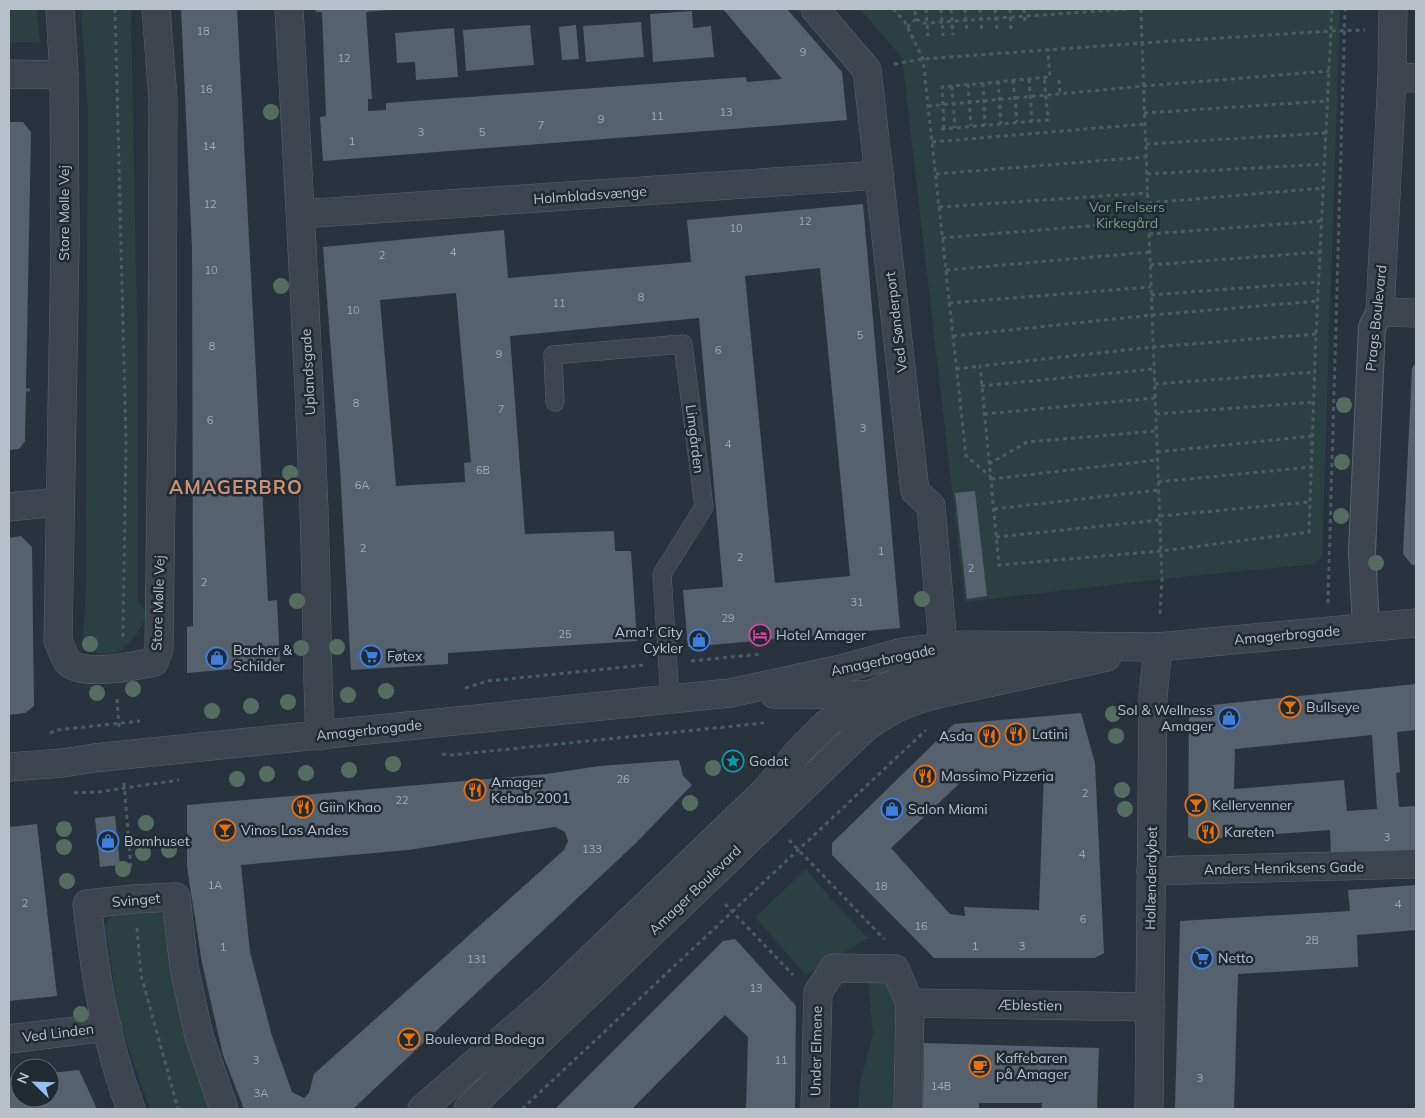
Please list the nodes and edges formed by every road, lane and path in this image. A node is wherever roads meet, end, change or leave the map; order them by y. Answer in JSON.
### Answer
{"nodes":[{"id":1,"x":60,"y":9,"type":"edge"},
{"id":2,"x":115,"y":9,"type":"edge"},
{"id":3,"x":156,"y":9,"type":"edge"},
{"id":4,"x":289,"y":9,"type":"edge"},
{"id":5,"x":815,"y":9,"type":"edge"},
{"id":6,"x":893,"y":9,"type":"edge"},
{"id":7,"x":915,"y":9,"type":"edge"},
{"id":8,"x":926,"y":9,"type":"edge"},
{"id":9,"x":941,"y":9,"type":"edge"},
{"id":10,"x":951,"y":9,"type":"edge"},
{"id":11,"x":965,"y":9,"type":"edge"},
{"id":12,"x":980,"y":9,"type":"edge"},
{"id":13,"x":995,"y":9,"type":"edge"},
{"id":14,"x":1010,"y":9,"type":"edge"},
{"id":15,"x":1024,"y":9,"type":"edge"},
{"id":16,"x":1129,"y":9,"type":"edge"},
{"id":17,"x":1141,"y":9,"type":"edge"},
{"id":18,"x":1332,"y":9,"type":"edge"},
{"id":19,"x":1345,"y":9,"type":"edge"},
{"id":20,"x":1025,"y":16,"type":"junction"},
{"id":21,"x":1010,"y":17,"type":"junction"},
{"id":22,"x":996,"y":18,"type":"junction"},
{"id":23,"x":981,"y":19,"type":"junction"},
{"id":24,"x":916,"y":20,"type":"junction"},
{"id":25,"x":966,"y":20,"type":"junction"},
{"id":26,"x":1393,"y":20,"type":"edge"},
{"id":27,"x":952,"y":21,"type":"junction"},
{"id":28,"x":942,"y":22,"type":"junction"},
{"id":29,"x":927,"y":23,"type":"junction"},
{"id":30,"x":1025,"y":24,"type":"dead end"},
{"id":31,"x":907,"y":27,"type":"junction"},
{"id":32,"x":1011,"y":30,"type":"dead end"},
{"id":33,"x":1344,"y":30,"type":"junction"},
{"id":34,"x":1331,"y":31,"type":"junction"},
{"id":35,"x":982,"y":32,"type":"dead end"},
{"id":36,"x":996,"y":32,"type":"dead end"},
{"id":37,"x":967,"y":33,"type":"dead end"},
{"id":38,"x":953,"y":35,"type":"dead end"},
{"id":39,"x":928,"y":36,"type":"dead end"},
{"id":40,"x":943,"y":36,"type":"dead end"},
{"id":41,"x":1142,"y":43,"type":"junction"},
{"id":42,"x":1048,"y":50,"type":"junction"},
{"id":43,"x":923,"y":59,"type":"junction"},
{"id":44,"x":867,"y":70,"type":"junction"},
{"id":45,"x":1329,"y":71,"type":"junction"},
{"id":46,"x":9,"y":74,"type":"edge"},
{"id":47,"x":64,"y":75,"type":"junction"},
{"id":48,"x":1044,"y":77,"type":"junction"},
{"id":49,"x":1404,"y":78,"type":"edge"},
{"id":50,"x":1029,"y":79,"type":"junction"},
{"id":51,"x":1013,"y":80,"type":"junction"},
{"id":52,"x":1059,"y":80,"type":"dead end"},
{"id":53,"x":998,"y":82,"type":"junction"},
{"id":54,"x":982,"y":83,"type":"junction"},
{"id":55,"x":968,"y":84,"type":"junction"},
{"id":56,"x":952,"y":86,"type":"junction"},
{"id":57,"x":1144,"y":86,"type":"junction"},
{"id":58,"x":1060,"y":93,"type":"junction"},
{"id":59,"x":1046,"y":95,"type":"junction"},
{"id":60,"x":1030,"y":96,"type":"junction"},
{"id":61,"x":1014,"y":98,"type":"junction"},
{"id":62,"x":999,"y":99,"type":"junction"},
{"id":63,"x":983,"y":100,"type":"junction"},
{"id":64,"x":1328,"y":101,"type":"junction"},
{"id":65,"x":969,"y":102,"type":"junction"},
{"id":66,"x":953,"y":103,"type":"junction"},
{"id":67,"x":943,"y":104,"type":"junction"},
{"id":68,"x":928,"y":106,"type":"junction"},
{"id":69,"x":1144,"y":113,"type":"junction"},
{"id":70,"x":1032,"y":121,"type":"junction"},
{"id":71,"x":1017,"y":122,"type":"junction"},
{"id":72,"x":1001,"y":124,"type":"junction"},
{"id":73,"x":1145,"y":124,"type":"junction"},
{"id":74,"x":985,"y":125,"type":"junction"},
{"id":75,"x":971,"y":126,"type":"junction"},
{"id":76,"x":955,"y":128,"type":"junction"},
{"id":77,"x":1326,"y":133,"type":"junction"},
{"id":78,"x":932,"y":142,"type":"junction"},
{"id":79,"x":1146,"y":144,"type":"junction"},
{"id":80,"x":1146,"y":157,"type":"junction"},
{"id":81,"x":1325,"y":164,"type":"junction"},
{"id":82,"x":936,"y":174,"type":"junction"},
{"id":83,"x":1147,"y":174,"type":"junction"},
{"id":84,"x":879,"y":175,"type":"junction"},
{"id":85,"x":1323,"y":188,"type":"junction"},
{"id":86,"x":1148,"y":193,"type":"junction"},
{"id":87,"x":1148,"y":203,"type":"junction"},
{"id":88,"x":939,"y":207,"type":"junction"},
{"id":89,"x":301,"y":214,"type":"junction"},
{"id":90,"x":1149,"y":221,"type":"junction"},
{"id":91,"x":1322,"y":221,"type":"junction"},
{"id":92,"x":1149,"y":234,"type":"junction"},
{"id":93,"x":942,"y":238,"type":"junction"},
{"id":94,"x":1150,"y":252,"type":"junction"},
{"id":95,"x":1320,"y":252,"type":"junction"},
{"id":96,"x":1150,"y":265,"type":"junction"},
{"id":97,"x":946,"y":270,"type":"junction"},
{"id":98,"x":1319,"y":282,"type":"junction"},
{"id":99,"x":1151,"y":287,"type":"junction"},
{"id":100,"x":1151,"y":295,"type":"junction"},
{"id":101,"x":1318,"y":301,"type":"junction"},
{"id":102,"x":949,"y":303,"type":"junction"},
{"id":103,"x":1380,"y":312,"type":"junction"},
{"id":104,"x":1416,"y":313,"type":"edge"},
{"id":105,"x":1152,"y":316,"type":"junction"},
{"id":106,"x":1316,"y":334,"type":"junction"},
{"id":107,"x":952,"y":336,"type":"junction"},
{"id":108,"x":1153,"y":347,"type":"junction"},
{"id":109,"x":980,"y":366,"type":"junction"},
{"id":110,"x":956,"y":369,"type":"junction"},
{"id":111,"x":1154,"y":369,"type":"junction"},
{"id":112,"x":1315,"y":372,"type":"junction"},
{"id":113,"x":1155,"y":384,"type":"junction"},
{"id":114,"x":981,"y":386,"type":"junction"},
{"id":115,"x":1155,"y":398,"type":"junction"},
{"id":116,"x":555,"y":402,"type":"dead end"},
{"id":117,"x":1314,"y":402,"type":"junction"},
{"id":118,"x":984,"y":414,"type":"junction"},
{"id":119,"x":1156,"y":414,"type":"junction"},
{"id":120,"x":1156,"y":431,"type":"junction"},
{"id":121,"x":1312,"y":436,"type":"junction"},
{"id":122,"x":1157,"y":452,"type":"junction"},
{"id":123,"x":1157,"y":460,"type":"junction"},
{"id":124,"x":989,"y":464,"type":"junction"},
{"id":125,"x":1311,"y":467,"type":"junction"},
{"id":126,"x":991,"y":478,"type":"junction"},
{"id":127,"x":1158,"y":482,"type":"junction"},
{"id":128,"x":1159,"y":490,"type":"junction"},
{"id":129,"x":59,"y":502,"type":"junction"},
{"id":130,"x":1310,"y":502,"type":"junction"},
{"id":131,"x":9,"y":507,"type":"edge"},
{"id":132,"x":994,"y":509,"type":"junction"},
{"id":133,"x":1160,"y":516,"type":"junction"},
{"id":134,"x":1160,"y":520,"type":"junction"},
{"id":135,"x":996,"y":537,"type":"junction"},
{"id":136,"x":1161,"y":551,"type":"junction"},
{"id":137,"x":1416,"y":623,"type":"edge"},
{"id":138,"x":1366,"y":628,"type":"junction"},
{"id":139,"x":1327,"y":631,"type":"junction"},
{"id":140,"x":943,"y":646,"type":"junction"},
{"id":141,"x":1158,"y":647,"type":"junction"},
{"id":142,"x":114,"y":669,"type":"junction"},
{"id":143,"x":730,"y":693,"type":"junction"},
{"id":144,"x":936,"y":694,"type":"junction"},
{"id":145,"x":868,"y":695,"type":"junction"},
{"id":146,"x":670,"y":699,"type":"junction"},
{"id":147,"x":772,"y":721,"type":"dead end"},
{"id":148,"x":320,"y":736,"type":"junction"},
{"id":149,"x":917,"y":739,"type":"dead end"},
{"id":150,"x":435,"y":753,"type":"dead end"},
{"id":151,"x":9,"y":767,"type":"edge"},
{"id":152,"x":126,"y":804,"type":"dead end"},
{"id":153,"x":768,"y":819,"type":"junction"},
{"id":154,"x":798,"y":849,"type":"junction"},
{"id":155,"x":1416,"y":864,"type":"edge"},
{"id":156,"x":1151,"y":871,"type":"junction"},
{"id":157,"x":704,"y":882,"type":"junction"},
{"id":158,"x":134,"y":899,"type":"junction"},
{"id":159,"x":732,"y":911,"type":"junction"},
{"id":160,"x":895,"y":969,"type":"junction"},
{"id":161,"x":818,"y":992,"type":"junction"},
{"id":162,"x":910,"y":1003,"type":"junction"},
{"id":163,"x":1150,"y":1007,"type":"junction"},
{"id":164,"x":107,"y":1027,"type":"junction"},
{"id":165,"x":9,"y":1039,"type":"edge"},
{"id":166,"x":131,"y":1109,"type":"edge"},
{"id":167,"x":178,"y":1109,"type":"edge"},
{"id":168,"x":224,"y":1109,"type":"edge"},
{"id":169,"x":422,"y":1109,"type":"edge"},
{"id":170,"x":468,"y":1109,"type":"edge"},
{"id":171,"x":522,"y":1109,"type":"edge"},
{"id":172,"x":815,"y":1109,"type":"edge"},
{"id":173,"x":908,"y":1109,"type":"edge"},
{"id":174,"x":1150,"y":1109,"type":"edge"}],
"edges":[{"from":1,"to":47,"type":"street","name":"Store Mølle Vej"},
{"from":2,"to":142,"type":"path"},
{"from":3,"to":142,"type":"street","name":"Store Mølle Vej"},
{"from":4,"to":89,"type":"street","name":"Uplandsgade"},
{"from":5,"to":44,"type":"street"},
{"from":6,"to":31,"type":"path"},
{"from":7,"to":24,"type":"path"},
{"from":8,"to":29,"type":"path"},
{"from":9,"to":28,"type":"path"},
{"from":10,"to":27,"type":"path"},
{"from":11,"to":25,"type":"path"},
{"from":12,"to":23,"type":"path"},
{"from":13,"to":22,"type":"path"},
{"from":14,"to":21,"type":"path"},
{"from":15,"to":20,"type":"path"},
{"from":16,"to":20,"type":"path"},
{"from":17,"to":41,"type":"path"},
{"from":18,"to":34,"type":"path"},
{"from":19,"to":33,"type":"path"},
{"from":20,"to":21,"type":"path"},
{"from":20,"to":30,"type":"path"},
{"from":21,"to":22,"type":"path"},
{"from":21,"to":32,"type":"path"},
{"from":22,"to":23,"type":"path"},
{"from":22,"to":36,"type":"path"},
{"from":23,"to":25,"type":"path"},
{"from":23,"to":35,"type":"path"},
{"from":24,"to":29,"type":"path"},
{"from":24,"to":31,"type":"path"},
{"from":25,"to":27,"type":"path"},
{"from":25,"to":37,"type":"path"},
{"from":26,"to":33,"type":"path"},
{"from":26,"to":49,"type":"street","name":"Prags Boulevard"},
{"from":27,"to":28,"type":"path"},
{"from":27,"to":38,"type":"path"},
{"from":28,"to":29,"type":"path"},
{"from":28,"to":40,"type":"path"},
{"from":29,"to":39,"type":"path"},
{"from":31,"to":43,"type":"path"},
{"from":33,"to":34,"type":"path"},
{"from":33,"to":139,"type":"path"},
{"from":34,"to":41,"type":"path"},
{"from":34,"to":45,"type":"path"},
{"from":41,"to":42,"type":"path"},
{"from":41,"to":57,"type":"path"},
{"from":42,"to":43,"type":"path"},
{"from":42,"to":48,"type":"path"},
{"from":43,"to":44,"type":"path"},
{"from":43,"to":68,"type":"path"},
{"from":44,"to":84,"type":"street","name":"Ved Sønderport"},
{"from":45,"to":57,"type":"path"},
{"from":45,"to":64,"type":"path"},
{"from":46,"to":47,"type":"street"},
{"from":47,"to":129,"type":"street","name":"Store Mølle Vej"},
{"from":48,"to":50,"type":"path"},
{"from":48,"to":59,"type":"path"},
{"from":49,"to":103,"type":"street","name":"Prags Boulevard"},
{"from":50,"to":51,"type":"path"},
{"from":50,"to":60,"type":"path"},
{"from":51,"to":53,"type":"path"},
{"from":51,"to":61,"type":"path"},
{"from":52,"to":58,"type":"path"},
{"from":53,"to":54,"type":"path"},
{"from":53,"to":62,"type":"path"},
{"from":54,"to":55,"type":"path"},
{"from":54,"to":63,"type":"path"},
{"from":55,"to":56,"type":"path"},
{"from":55,"to":65,"type":"path"},
{"from":56,"to":66,"type":"path"},
{"from":56,"to":67,"type":"path"},
{"from":57,"to":58,"type":"path"},
{"from":57,"to":69,"type":"path"},
{"from":58,"to":59,"type":"path"},
{"from":59,"to":60,"type":"path"},
{"from":59,"to":70,"type":"path"},
{"from":60,"to":61,"type":"path"},
{"from":60,"to":70,"type":"path"},
{"from":61,"to":62,"type":"path"},
{"from":61,"to":71,"type":"path"},
{"from":62,"to":63,"type":"path"},
{"from":62,"to":72,"type":"path"},
{"from":63,"to":65,"type":"path"},
{"from":63,"to":74,"type":"path"},
{"from":64,"to":69,"type":"path"},
{"from":64,"to":77,"type":"path"},
{"from":65,"to":66,"type":"path"},
{"from":65,"to":75,"type":"path"},
{"from":66,"to":67,"type":"path"},
{"from":66,"to":76,"type":"path"},
{"from":67,"to":68,"type":"path"},
{"from":67,"to":76,"type":"path"},
{"from":68,"to":78,"type":"path"},
{"from":69,"to":73,"type":"path"},
{"from":70,"to":71,"type":"path"},
{"from":71,"to":72,"type":"path"},
{"from":72,"to":74,"type":"path"},
{"from":73,"to":78,"type":"path"},
{"from":73,"to":79,"type":"path"},
{"from":74,"to":75,"type":"path"},
{"from":75,"to":76,"type":"path"},
{"from":77,"to":79,"type":"path"},
{"from":77,"to":81,"type":"path"},
{"from":78,"to":82,"type":"path"},
{"from":79,"to":80,"type":"path"},
{"from":80,"to":82,"type":"path"},
{"from":80,"to":83,"type":"path"},
{"from":81,"to":83,"type":"path"},
{"from":81,"to":85,"type":"path"},
{"from":82,"to":88,"type":"path"},
{"from":83,"to":86,"type":"path"},
{"from":84,"to":89,"type":"street","name":"Holmbladsvænge"},
{"from":84,"to":140,"type":"street","name":"Ved Sønderport"},
{"from":85,"to":87,"type":"path"},
{"from":85,"to":91,"type":"path"},
{"from":86,"to":87,"type":"path"},
{"from":86,"to":88,"type":"path"},
{"from":87,"to":90,"type":"path"},
{"from":88,"to":93,"type":"path"},
{"from":89,"to":148,"type":"street","name":"Uplandsgade"},
{"from":90,"to":92,"type":"path"},
{"from":90,"to":93,"type":"path"},
{"from":91,"to":92,"type":"path"},
{"from":91,"to":95,"type":"path"},
{"from":92,"to":94,"type":"path"},
{"from":93,"to":97,"type":"path"},
{"from":94,"to":96,"type":"path"},
{"from":94,"to":97,"type":"path"},
{"from":95,"to":96,"type":"path"},
{"from":95,"to":98,"type":"path"},
{"from":96,"to":99,"type":"path"},
{"from":97,"to":102,"type":"path"},
{"from":98,"to":100,"type":"path"},
{"from":98,"to":101,"type":"path"},
{"from":99,"to":100,"type":"path"},
{"from":99,"to":102,"type":"path"},
{"from":100,"to":105,"type":"path"},
{"from":101,"to":105,"type":"path"},
{"from":101,"to":106,"type":"path"},
{"from":102,"to":107,"type":"path"},
{"from":103,"to":104,"type":"street"},
{"from":103,"to":138,"type":"street","name":"Prags Boulevard"},
{"from":105,"to":107,"type":"path"},
{"from":105,"to":108,"type":"path"},
{"from":106,"to":108,"type":"path"},
{"from":106,"to":112,"type":"path"},
{"from":107,"to":110,"type":"path"},
{"from":108,"to":109,"type":"path"},
{"from":108,"to":111,"type":"path"},
{"from":109,"to":110,"type":"path"},
{"from":109,"to":114,"type":"path"},
{"from":110,"to":126,"type":"path"},
{"from":111,"to":113,"type":"path"},
{"from":111,"to":114,"type":"path"},
{"from":112,"to":113,"type":"path"},
{"from":112,"to":117,"type":"path"},
{"from":113,"to":115,"type":"path"},
{"from":114,"to":118,"type":"path"},
{"from":115,"to":118,"type":"path"},
{"from":115,"to":119,"type":"path"},
{"from":116,"to":146,"type":"lane","name":"Limgården"},
{"from":117,"to":119,"type":"path"},
{"from":117,"to":121,"type":"path"},
{"from":118,"to":124,"type":"path"},
{"from":119,"to":120,"type":"path"},
{"from":120,"to":122,"type":"path"},
{"from":120,"to":124,"type":"path"},
{"from":121,"to":122,"type":"path"},
{"from":121,"to":125,"type":"path"},
{"from":122,"to":123,"type":"path"},
{"from":123,"to":126,"type":"path"},
{"from":123,"to":127,"type":"path"},
{"from":124,"to":126,"type":"path"},
{"from":125,"to":127,"type":"path"},
{"from":125,"to":130,"type":"path"},
{"from":126,"to":132,"type":"path"},
{"from":127,"to":128,"type":"path"},
{"from":128,"to":132,"type":"path"},
{"from":128,"to":133,"type":"path"},
{"from":129,"to":131,"type":"street"},
{"from":129,"to":142,"type":"street","name":"Store Mølle Vej"},
{"from":130,"to":133,"type":"path"},
{"from":130,"to":136,"type":"path"},
{"from":132,"to":135,"type":"path"},
{"from":133,"to":134,"type":"path"},
{"from":134,"to":135,"type":"path"},
{"from":134,"to":136,"type":"path"},
{"from":135,"to":136,"type":"path"},
{"from":136,"to":141,"type":"path"},
{"from":137,"to":138,"type":"street","name":"Amagerbrogade"},
{"from":138,"to":139,"type":"street","name":"Amagerbrogade"},
{"from":139,"to":141,"type":"street","name":"Amagerbrogade"},
{"from":140,"to":141,"type":"street","name":"Amagerbrogade"},
{"from":140,"to":143,"type":"street","name":"Amagerbrogade"},
{"from":141,"to":144,"type":"street","name":"Amagerbrogade"},
{"from":141,"to":145,"type":"street"},
{"from":141,"to":156,"type":"street","name":"Hollænderdybet"},
{"from":143,"to":145,"type":"street","name":"Amagerbrogade"},
{"from":143,"to":146,"type":"street","name":"Amagerbrogade"},
{"from":144,"to":145,"type":"street","name":"Amagerbrogade"},
{"from":144,"to":153,"type":"street","name":"Amager Boulevard"},
{"from":145,"to":169,"type":"street","name":"Amager Boulevard"},
{"from":146,"to":148,"type":"street","name":"Amagerbrogade"},
{"from":147,"to":150,"type":"path"},
{"from":148,"to":151,"type":"street","name":"Amagerbrogade"},
{"from":149,"to":154,"type":"path"},
{"from":152,"to":158,"type":"path"},
{"from":153,"to":154,"type":"path"},
{"from":153,"to":157,"type":"street","name":"Amager Boulevard"},
{"from":154,"to":159,"type":"path"},
{"from":154,"to":160,"type":"path"},
{"from":155,"to":156,"type":"street","name":"Anders Henriksens Gade"},
{"from":156,"to":163,"type":"street","name":"Hollænderdybet"},
{"from":157,"to":159,"type":"path"},
{"from":157,"to":170,"type":"street","name":"Amager Boulevard"},
{"from":158,"to":164,"type":"street","name":"Svinget"},
{"from":158,"to":167,"type":"path"},
{"from":158,"to":168,"type":"street","name":"Svinget"},
{"from":159,"to":161,"type":"path"},
{"from":159,"to":171,"type":"path"},
{"from":160,"to":161,"type":"street","name":"Under Elmene"},
{"from":160,"to":162,"type":"street"},
{"from":161,"to":172,"type":"street","name":"Under Elmene"},
{"from":162,"to":163,"type":"street","name":"Æblestien"},
{"from":162,"to":173,"type":"street"},
{"from":163,"to":174,"type":"street","name":"Hollænderdybet"},
{"from":164,"to":165,"type":"street","name":"Ved Linden"},
{"from":164,"to":166,"type":"street","name":"Svinget"}]}
